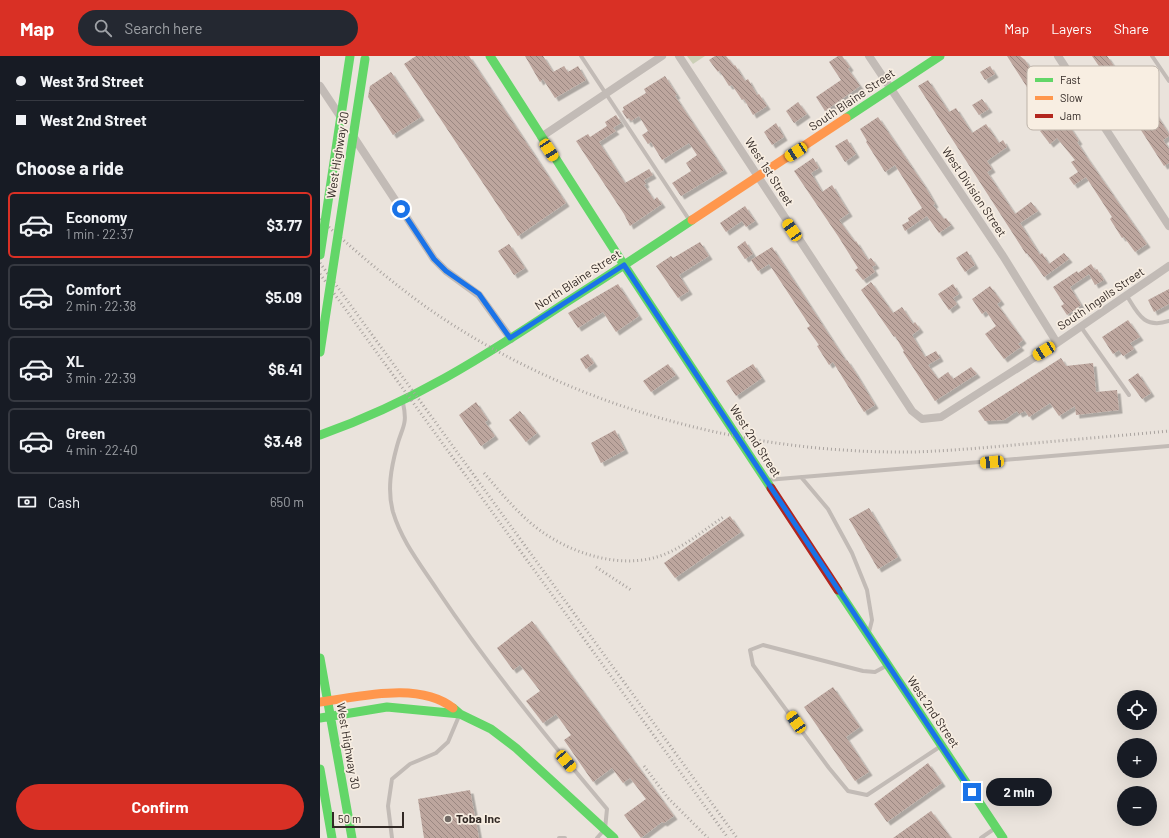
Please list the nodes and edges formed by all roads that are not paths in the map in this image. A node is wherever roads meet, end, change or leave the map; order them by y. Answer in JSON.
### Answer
{"nodes":[{"id":1,"x":350,"y":56,"type":"edge"},
{"id":2,"x":490,"y":56,"type":"edge"},
{"id":3,"x":580,"y":56,"type":"edge"},
{"id":4,"x":662,"y":56,"type":"edge"},
{"id":5,"x":679,"y":56,"type":"edge"},
{"id":6,"x":869,"y":56,"type":"edge"},
{"id":7,"x":940,"y":56,"type":"edge"},
{"id":8,"x":1058,"y":56,"type":"edge"},
{"id":9,"x":1152,"y":56,"type":"edge"},
{"id":10,"x":365,"y":58,"type":"edge"},
{"id":11,"x":1065,"y":66,"type":"edge"},
{"id":12,"x":1159,"y":66,"type":"edge"},
{"id":13,"x":1159,"y":66,"type":"edge"},
{"id":14,"x":1169,"y":81,"type":"edge"},
{"id":15,"x":320,"y":86,"type":"edge"},
{"id":16,"x":891,"y":89,"type":"junction"},
{"id":17,"x":606,"y":95,"type":"junction"},
{"id":18,"x":1106,"y":130,"type":"edge"},
{"id":19,"x":540,"y":137,"type":"junction"},
{"id":20,"x":757,"y":177,"type":"junction"},
{"id":21,"x":690,"y":222,"type":"junction"},
{"id":22,"x":1169,"y":226,"type":"edge"},
{"id":23,"x":320,"y":255,"type":"edge"},
{"id":24,"x":624,"y":265,"type":"junction"},
{"id":25,"x":1169,"y":266,"type":"edge"},
{"id":26,"x":1127,"y":296,"type":"junction"},
{"id":27,"x":1169,"y":321,"type":"edge"},
{"id":28,"x":1081,"y":327,"type":"junction"},
{"id":29,"x":510,"y":338,"type":"junction"},
{"id":30,"x":1057,"y":343,"type":"junction"},
{"id":31,"x":320,"y":352,"type":"edge"},
{"id":32,"x":1129,"y":395,"type":"dead end"},
{"id":33,"x":406,"y":401,"type":"junction"},
{"id":34,"x":905,"y":401,"type":"joint"},
{"id":35,"x":320,"y":435,"type":"edge"},
{"id":36,"x":1169,"y":446,"type":"edge"},
{"id":37,"x":802,"y":477,"type":"junction"},
{"id":38,"x":766,"y":480,"type":"junction"},
{"id":39,"x":868,"y":636,"type":"junction"},
{"id":40,"x":320,"y":658,"type":"edge"},
{"id":41,"x":887,"y":665,"type":"junction"},
{"id":42,"x":324,"y":701,"type":"edge"},
{"id":43,"x":460,"y":714,"type":"junction"},
{"id":44,"x":331,"y":716,"type":"junction"},
{"id":45,"x":320,"y":718,"type":"edge"},
{"id":46,"x":941,"y":746,"type":"junction"},
{"id":47,"x":320,"y":769,"type":"edge"},
{"id":48,"x":996,"y":827,"type":"junction"},
{"id":49,"x":605,"y":829,"type":"junction"},
{"id":50,"x":332,"y":838,"type":"edge"},
{"id":51,"x":352,"y":838,"type":"edge"},
{"id":52,"x":392,"y":838,"type":"edge"},
{"id":53,"x":559,"y":838,"type":"edge"},
{"id":54,"x":565,"y":838,"type":"edge"},
{"id":55,"x":597,"y":838,"type":"edge"},
{"id":56,"x":614,"y":838,"type":"edge"},
{"id":57,"x":981,"y":838,"type":"edge"},
{"id":58,"x":1003,"y":838,"type":"edge"}],
"edges":[{"from":1,"to":23,"type":"main road","name":"West Highway 30","bridge":true},
{"from":2,"to":19,"type":"main road","name":"West 2nd Street"},
{"from":3,"to":17,"type":"lane"},
{"from":4,"to":17,"type":"street"},
{"from":5,"to":20,"type":"street","name":"West 1st Street"},
{"from":6,"to":16,"type":"street","name":"West Division Street"},
{"from":7,"to":16,"type":"main road","name":"South Blaine Street"},
{"from":8,"to":11,"type":"street"},
{"from":9,"to":13,"type":"lane"},
{"from":10,"to":31,"type":"main road","name":"West Highway 30","bridge":true},
{"from":12,"to":14,"type":"lane"},
{"from":15,"to":29,"type":"street"},
{"from":16,"to":20,"type":"main road","name":"South Blaine Street"},
{"from":16,"to":30,"type":"street","name":"West Division Street"},
{"from":17,"to":19,"type":"street"},
{"from":17,"to":21,"type":"lane"},
{"from":18,"to":22,"type":"street"},
{"from":19,"to":24,"type":"main road","name":"West 2nd Street"},
{"from":20,"to":21,"type":"main road","name":"North Blaine Street"},
{"from":20,"to":34,"type":"street","name":"West 1st Street"},
{"from":21,"to":24,"type":"main road","name":"North Blaine Street"},
{"from":24,"to":29,"type":"main road","name":"North Blaine Street"},
{"from":24,"to":38,"type":"main road","name":"West 2nd Street"},
{"from":25,"to":26,"type":"street","name":"South Ingalls Street"},
{"from":26,"to":27,"type":"lane"},
{"from":26,"to":28,"type":"street","name":"South Ingalls Street"},
{"from":28,"to":30,"type":"street","name":"South Ingalls Street"},
{"from":28,"to":32,"type":"lane"},
{"from":29,"to":33,"type":"main road","name":"North Blaine Street"},
{"from":30,"to":34,"type":"street","name":"South Ingalls Street"},
{"from":33,"to":35,"type":"main road","name":"North Blaine Street"},
{"from":33,"to":49,"type":"lane"},
{"from":36,"to":37,"type":"lane"},
{"from":37,"to":38,"type":"lane"},
{"from":37,"to":39,"type":"lane"},
{"from":38,"to":39,"type":"main road","name":"West 2nd Street"},
{"from":39,"to":41,"type":"main road","name":"West 2nd Street"},
{"from":40,"to":42,"type":"main road","name":"West Highway 30"},
{"from":41,"to":46,"type":"main road","name":"West 2nd Street"},
{"from":41,"to":46,"type":"lane"},
{"from":42,"to":43,"type":"main road"},
{"from":42,"to":44,"type":"main road","name":"West Highway 30"},
{"from":43,"to":44,"type":"main road"},
{"from":43,"to":49,"type":"main road"},
{"from":43,"to":52,"type":"lane"},
{"from":44,"to":45,"type":"main road"},
{"from":44,"to":51,"type":"main road","name":"West Highway 30"},
{"from":46,"to":48,"type":"main road","name":"West 2nd Street"},
{"from":47,"to":50,"type":"main road"},
{"from":48,"to":57,"type":"lane"},
{"from":48,"to":58,"type":"main road","name":"West 2nd Street"},
{"from":49,"to":55,"type":"lane"},
{"from":49,"to":56,"type":"main road"},
{"from":53,"to":54,"type":"lane"}]}
